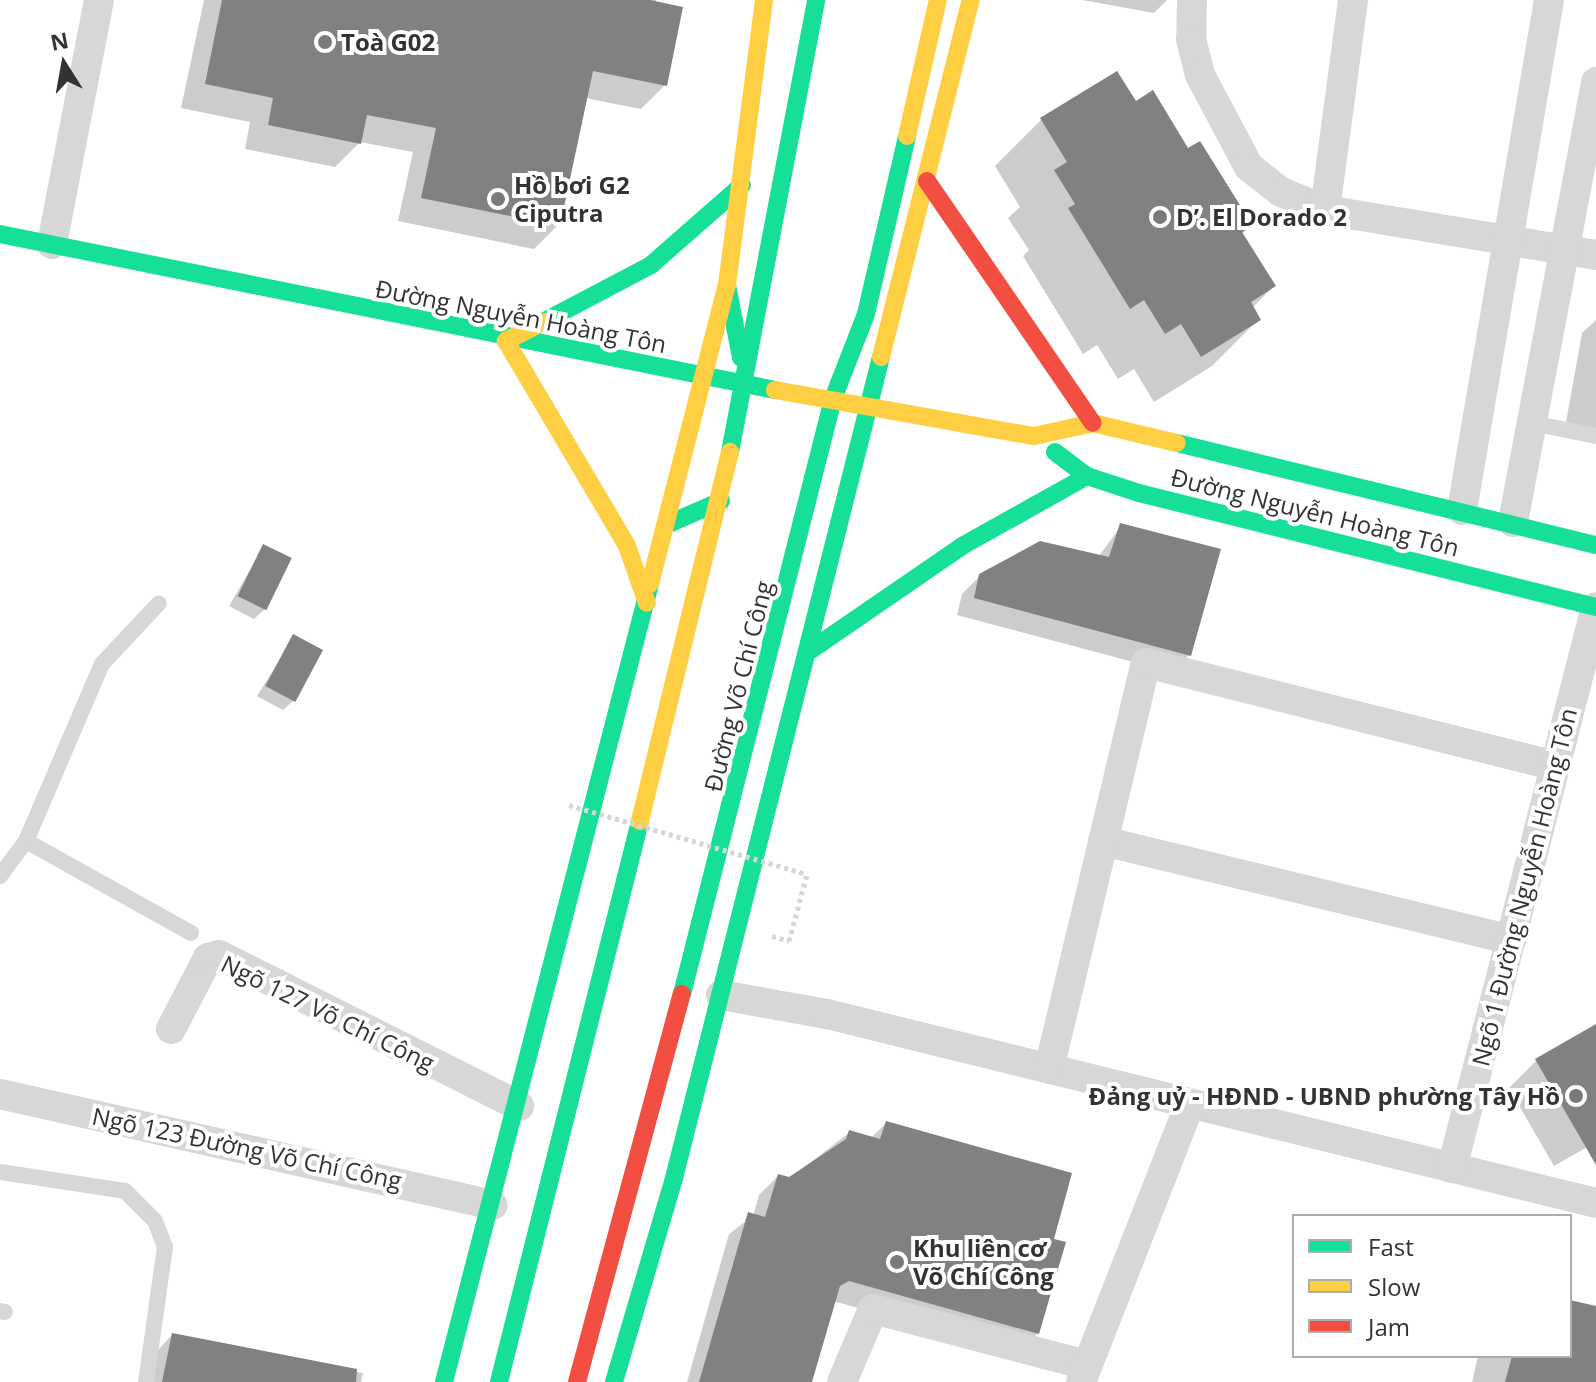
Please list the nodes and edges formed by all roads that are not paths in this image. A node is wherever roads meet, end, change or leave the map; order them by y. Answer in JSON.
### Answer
{"nodes":[{"id":1,"x":99,"y":0,"type":"edge"},
{"id":2,"x":764,"y":0,"type":"edge"},
{"id":3,"x":816,"y":0,"type":"edge"},
{"id":4,"x":938,"y":0,"type":"edge"},
{"id":5,"x":971,"y":0,"type":"edge"},
{"id":6,"x":1192,"y":0,"type":"edge"},
{"id":7,"x":1353,"y":0,"type":"edge"},
{"id":8,"x":1549,"y":0,"type":"edge"},
{"id":9,"x":1596,"y":82,"type":"edge"},
{"id":10,"x":927,"y":181,"type":"junction"},
{"id":11,"x":742,"y":185,"type":"junction"},
{"id":12,"x":1325,"y":210,"type":"junction"},
{"id":13,"x":0,"y":234,"type":"edge"},
{"id":14,"x":1511,"y":241,"type":"junction"},
{"id":15,"x":52,"y":244,"type":"junction"},
{"id":16,"x":1564,"y":249,"type":"junction"},
{"id":17,"x":1596,"y":255,"type":"edge"},
{"id":18,"x":727,"y":285,"type":"junction"},
{"id":19,"x":896,"y":293,"type":"junction"},
{"id":20,"x":868,"y":304,"type":"junction"},
{"id":21,"x":506,"y":341,"type":"junction"},
{"id":22,"x":704,"y":376,"type":"junction"},
{"id":23,"x":746,"y":384,"type":"junction"},
{"id":24,"x":833,"y":399,"type":"junction"},
{"id":25,"x":866,"y":406,"type":"junction"},
{"id":26,"x":1093,"y":423,"type":"junction"},
{"id":27,"x":1532,"y":423,"type":"junction"},
{"id":28,"x":1034,"y":436,"type":"junction"},
{"id":29,"x":1596,"y":436,"type":"edge"},
{"id":30,"x":1087,"y":476,"type":"junction"},
{"id":31,"x":721,"y":501,"type":"junction"},
{"id":32,"x":839,"y":504,"type":"junction"},
{"id":33,"x":1462,"y":510,"type":"junction"},
{"id":34,"x":1513,"y":522,"type":"junction"},
{"id":35,"x":666,"y":525,"type":"junction"},
{"id":36,"x":1596,"y":545,"type":"edge"},
{"id":37,"x":159,"y":603,"type":"dead end"},
{"id":38,"x":647,"y":603,"type":"junction"},
{"id":39,"x":1596,"y":607,"type":"edge"},
{"id":40,"x":808,"y":652,"type":"junction"},
{"id":41,"x":1555,"y":766,"type":"junction"},
{"id":42,"x":26,"y":841,"type":"junction"},
{"id":43,"x":1103,"y":841,"type":"junction"},
{"id":44,"x":0,"y":876,"type":"edge"},
{"id":45,"x":191,"y":933,"type":"dead end"},
{"id":46,"x":1511,"y":940,"type":"junction"},
{"id":47,"x":721,"y":995,"type":"junction"},
{"id":48,"x":171,"y":1029,"type":"dead end"},
{"id":49,"x":1049,"y":1069,"type":"junction"},
{"id":50,"x":0,"y":1094,"type":"edge"},
{"id":51,"x":1190,"y":1104,"type":"junction"},
{"id":52,"x":519,"y":1106,"type":"junction"},
{"id":53,"x":1452,"y":1168,"type":"junction"},
{"id":54,"x":0,"y":1172,"type":"edge"},
{"id":55,"x":1596,"y":1203,"type":"edge"},
{"id":56,"x":493,"y":1205,"type":"junction"},
{"id":57,"x":1084,"y":1374,"type":"edge"},
{"id":58,"x":146,"y":1382,"type":"edge"},
{"id":59,"x":444,"y":1382,"type":"edge"},
{"id":60,"x":499,"y":1382,"type":"edge"},
{"id":61,"x":577,"y":1382,"type":"edge"},
{"id":62,"x":614,"y":1382,"type":"edge"},
{"id":63,"x":842,"y":1382,"type":"edge"}],
"edges":[{"from":1,"to":15,"type":"street"},
{"from":2,"to":11,"type":"main road"},
{"from":3,"to":23,"type":"main road"},
{"from":4,"to":20,"type":"main road","name":"Đường Võ Chí Công"},
{"from":5,"to":10,"type":"main road"},
{"from":6,"to":12,"type":"street"},
{"from":7,"to":12,"type":"street"},
{"from":8,"to":14,"type":"street"},
{"from":9,"to":16,"type":"street"},
{"from":10,"to":19,"type":"main road"},
{"from":10,"to":26,"type":"main road"},
{"from":11,"to":18,"type":"main road"},
{"from":11,"to":21,"type":"main road"},
{"from":12,"to":14,"type":"street"},
{"from":13,"to":15,"type":"main road","name":"Đường Nguyễn Hoàng Tôn"},
{"from":14,"to":16,"type":"street"},
{"from":14,"to":33,"type":"street"},
{"from":15,"to":21,"type":"main road","name":"Đường Nguyễn Hoàng Tôn"},
{"from":16,"to":17,"type":"street"},
{"from":16,"to":27,"type":"street"},
{"from":18,"to":22,"type":"main road"},
{"from":18,"to":23,"type":"main road"},
{"from":19,"to":20,"type":"main road"},
{"from":19,"to":25,"type":"main road"},
{"from":20,"to":24,"type":"main road","name":"Đường Võ Chí Công"},
{"from":21,"to":22,"type":"main road","name":"Đường Nguyễn Hoàng Tôn"},
{"from":21,"to":38,"type":"main road"},
{"from":22,"to":23,"type":"main road","name":"Đường Nguyễn Hoàng Tôn"},
{"from":22,"to":35,"type":"main road"},
{"from":23,"to":24,"type":"main road","name":"Đường Nguyễn Hoàng Tôn"},
{"from":23,"to":31,"type":"main road"},
{"from":24,"to":25,"type":"main road","name":"Đường Nguyễn Hoàng Tôn"},
{"from":24,"to":32,"type":"main road"},
{"from":24,"to":61,"type":"main road","name":"Đường Võ Chí Công"},
{"from":25,"to":28,"type":"main road","name":"Đường Nguyễn Hoàng Tôn"},
{"from":25,"to":32,"type":"main road"},
{"from":26,"to":28,"type":"main road","name":"Đường Nguyễn Hoàng Tôn"},
{"from":26,"to":33,"type":"main road","name":"Đường Nguyễn Hoàng Tôn"},
{"from":27,"to":29,"type":"lane"},
{"from":27,"to":34,"type":"street"},
{"from":28,"to":30,"type":"main road","name":"Đường Nguyễn Hoàng Tôn"},
{"from":30,"to":39,"type":"main road","name":"Đường Nguyễn Hoàng Tôn"},
{"from":30,"to":40,"type":"main road"},
{"from":31,"to":35,"type":"main road"},
{"from":31,"to":60,"type":"main road"},
{"from":32,"to":40,"type":"main road"},
{"from":33,"to":34,"type":"main road","name":"Đường Nguyễn Hoàng Tôn"},
{"from":34,"to":36,"type":"main road","name":"Đường Nguyễn Hoàng Tôn"},
{"from":35,"to":38,"type":"main road"},
{"from":37,"to":42,"type":"lane"},
{"from":38,"to":52,"type":"main road"},
{"from":39,"to":41,"type":"street","name":"Ngõ 1 Đường Nguyễn Hoàng Tôn"},
{"from":40,"to":47,"type":"main road"},
{"from":41,"to":43,"type":"street"},
{"from":41,"to":46,"type":"street","name":"Ngõ 1 Đường Nguyễn Hoàng Tôn"},
{"from":42,"to":44,"type":"lane"},
{"from":42,"to":45,"type":"lane"},
{"from":43,"to":46,"type":"street"},
{"from":43,"to":49,"type":"street"},
{"from":46,"to":53,"type":"street","name":"Ngõ 1 Đường Nguyễn Hoàng Tôn"},
{"from":47,"to":49,"type":"street"},
{"from":47,"to":62,"type":"main road"},
{"from":48,"to":52,"type":"street","name":"Ngõ 127 Võ Chí Công"},
{"from":49,"to":51,"type":"street"},
{"from":50,"to":56,"type":"street","name":"Ngõ 123 Đường Võ Chí Công"},
{"from":51,"to":53,"type":"street"},
{"from":51,"to":57,"type":"street"},
{"from":52,"to":56,"type":"main road"},
{"from":53,"to":55,"type":"street"},
{"from":54,"to":58,"type":"lane"},
{"from":56,"to":59,"type":"main road"},
{"from":57,"to":63,"type":"street"}]}
